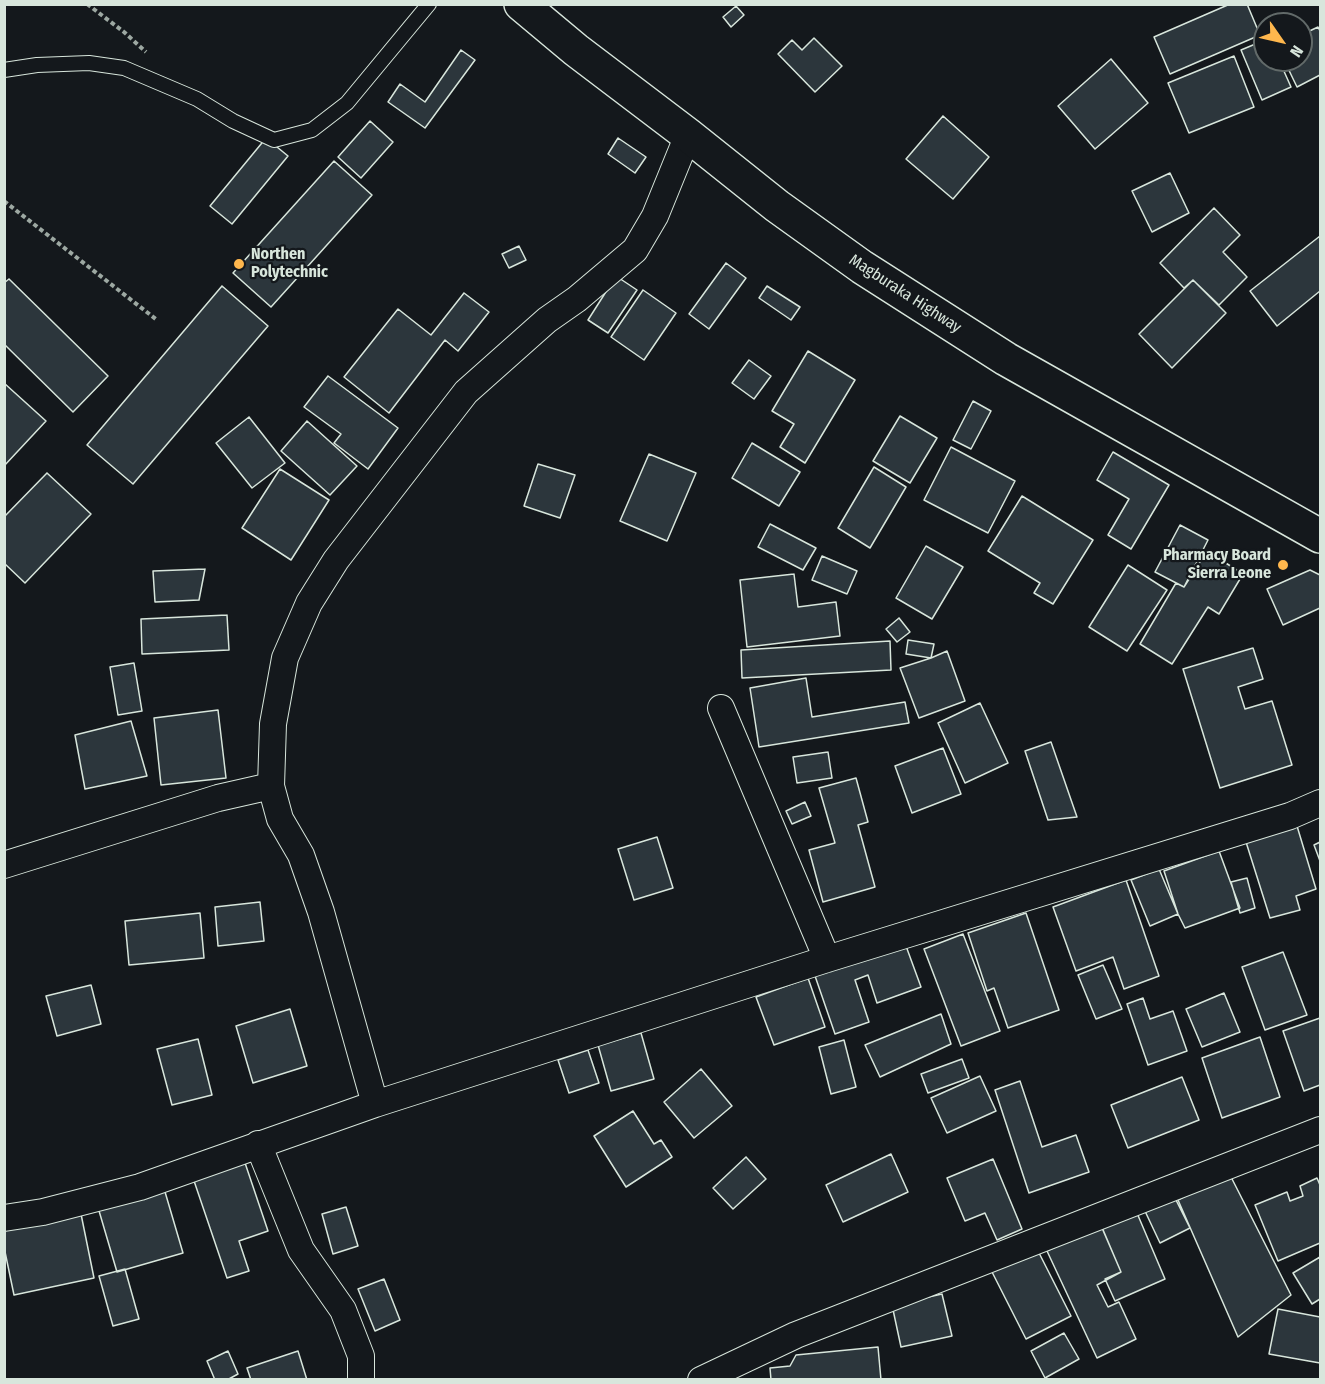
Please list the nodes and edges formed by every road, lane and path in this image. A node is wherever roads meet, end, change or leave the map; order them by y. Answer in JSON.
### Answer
{"nodes":[{"id":1,"x":429,"y":4,"type":"edge"},
{"id":2,"x":520,"y":4,"type":"edge"},
{"id":3,"x":4,"y":70,"type":"edge"},
{"id":4,"x":688,"y":135,"type":"junction"},
{"id":5,"x":4,"y":201,"type":"edge"},
{"id":6,"x":157,"y":320,"type":"dead end"},
{"id":7,"x":1320,"y":536,"type":"edge"},
{"id":8,"x":720,"y":708,"type":"dead end"},
{"id":9,"x":272,"y":786,"type":"junction"},
{"id":10,"x":1320,"y":803,"type":"edge"},
{"id":11,"x":4,"y":865,"type":"edge"},
{"id":12,"x":827,"y":959,"type":"junction"},
{"id":13,"x":375,"y":1104,"type":"junction"},
{"id":14,"x":1320,"y":1130,"type":"edge"},
{"id":15,"x":258,"y":1144,"type":"junction"},
{"id":16,"x":4,"y":1218,"type":"edge"},
{"id":17,"x":361,"y":1380,"type":"edge"},
{"id":18,"x":701,"y":1380,"type":"edge"}],
"edges":[{"from":1,"to":3,"type":"lane"},
{"from":2,"to":4,"type":"main road","name":"Magburaka Highway"},
{"from":4,"to":7,"type":"main road","name":"Magburaka Highway"},
{"from":4,"to":9,"type":"street"},
{"from":5,"to":6,"type":"path"},
{"from":8,"to":12,"type":"street"},
{"from":9,"to":11,"type":"street"},
{"from":9,"to":13,"type":"street"},
{"from":10,"to":12,"type":"street"},
{"from":12,"to":13,"type":"street"},
{"from":13,"to":15,"type":"street"},
{"from":14,"to":18,"type":"street"},
{"from":15,"to":16,"type":"street"},
{"from":15,"to":17,"type":"street"}]}
